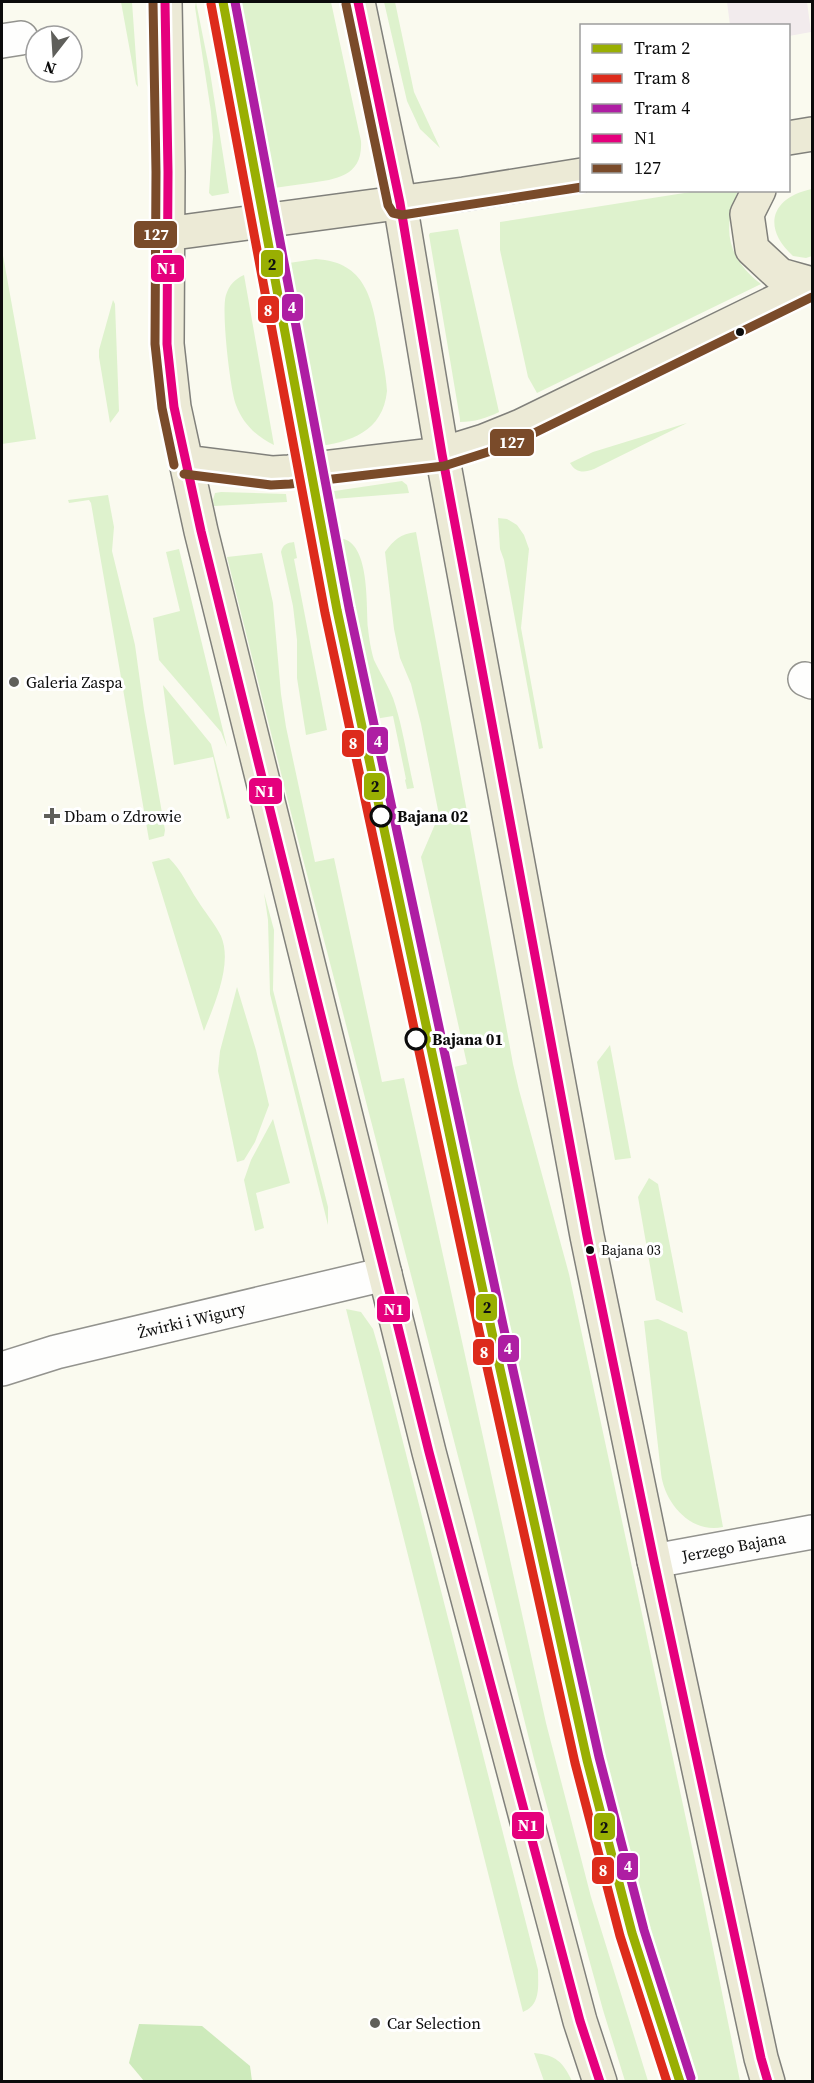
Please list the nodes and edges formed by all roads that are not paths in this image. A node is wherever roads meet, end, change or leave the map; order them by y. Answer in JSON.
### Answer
{"nodes":[{"id":1,"x":165,"y":2,"type":"edge"},
{"id":2,"x":358,"y":2,"type":"edge"},
{"id":3,"x":813,"y":134,"type":"edge"},
{"id":4,"x":790,"y":138,"type":"edge"},
{"id":5,"x":580,"y":175,"type":"edge"},
{"id":6,"x":758,"y":192,"type":"edge"},
{"id":7,"x":400,"y":202,"type":"junction"},
{"id":8,"x":166,"y":234,"type":"junction"},
{"id":9,"x":813,"y":284,"type":"edge"},
{"id":10,"x":442,"y":454,"type":"junction"},
{"id":11,"x":186,"y":462,"type":"junction"},
{"id":12,"x":385,"y":1274,"type":"junction"},
{"id":13,"x":2,"y":1369,"type":"edge"},
{"id":14,"x":813,"y":1532,"type":"edge"},
{"id":15,"x":654,"y":1561,"type":"junction"},
{"id":16,"x":600,"y":2082,"type":"edge"},
{"id":17,"x":768,"y":2082,"type":"edge"}],
"edges":[{"from":1,"to":8,"type":"main road"},
{"from":2,"to":7,"type":"main road"},
{"from":3,"to":4,"type":"main road"},
{"from":5,"to":7,"type":"main road"},
{"from":6,"to":9,"type":"main road"},
{"from":7,"to":8,"type":"main road"},
{"from":7,"to":10,"type":"main road"},
{"from":8,"to":11,"type":"main road"},
{"from":9,"to":10,"type":"main road"},
{"from":10,"to":11,"type":"main road"},
{"from":10,"to":15,"type":"main road"},
{"from":11,"to":12,"type":"main road"},
{"from":12,"to":13,"type":"street","name":"Żwirki i Wigury"},
{"from":12,"to":16,"type":"main road"},
{"from":14,"to":15,"type":"street","name":"Jerzego Bajana"},
{"from":15,"to":17,"type":"main road"}]}
